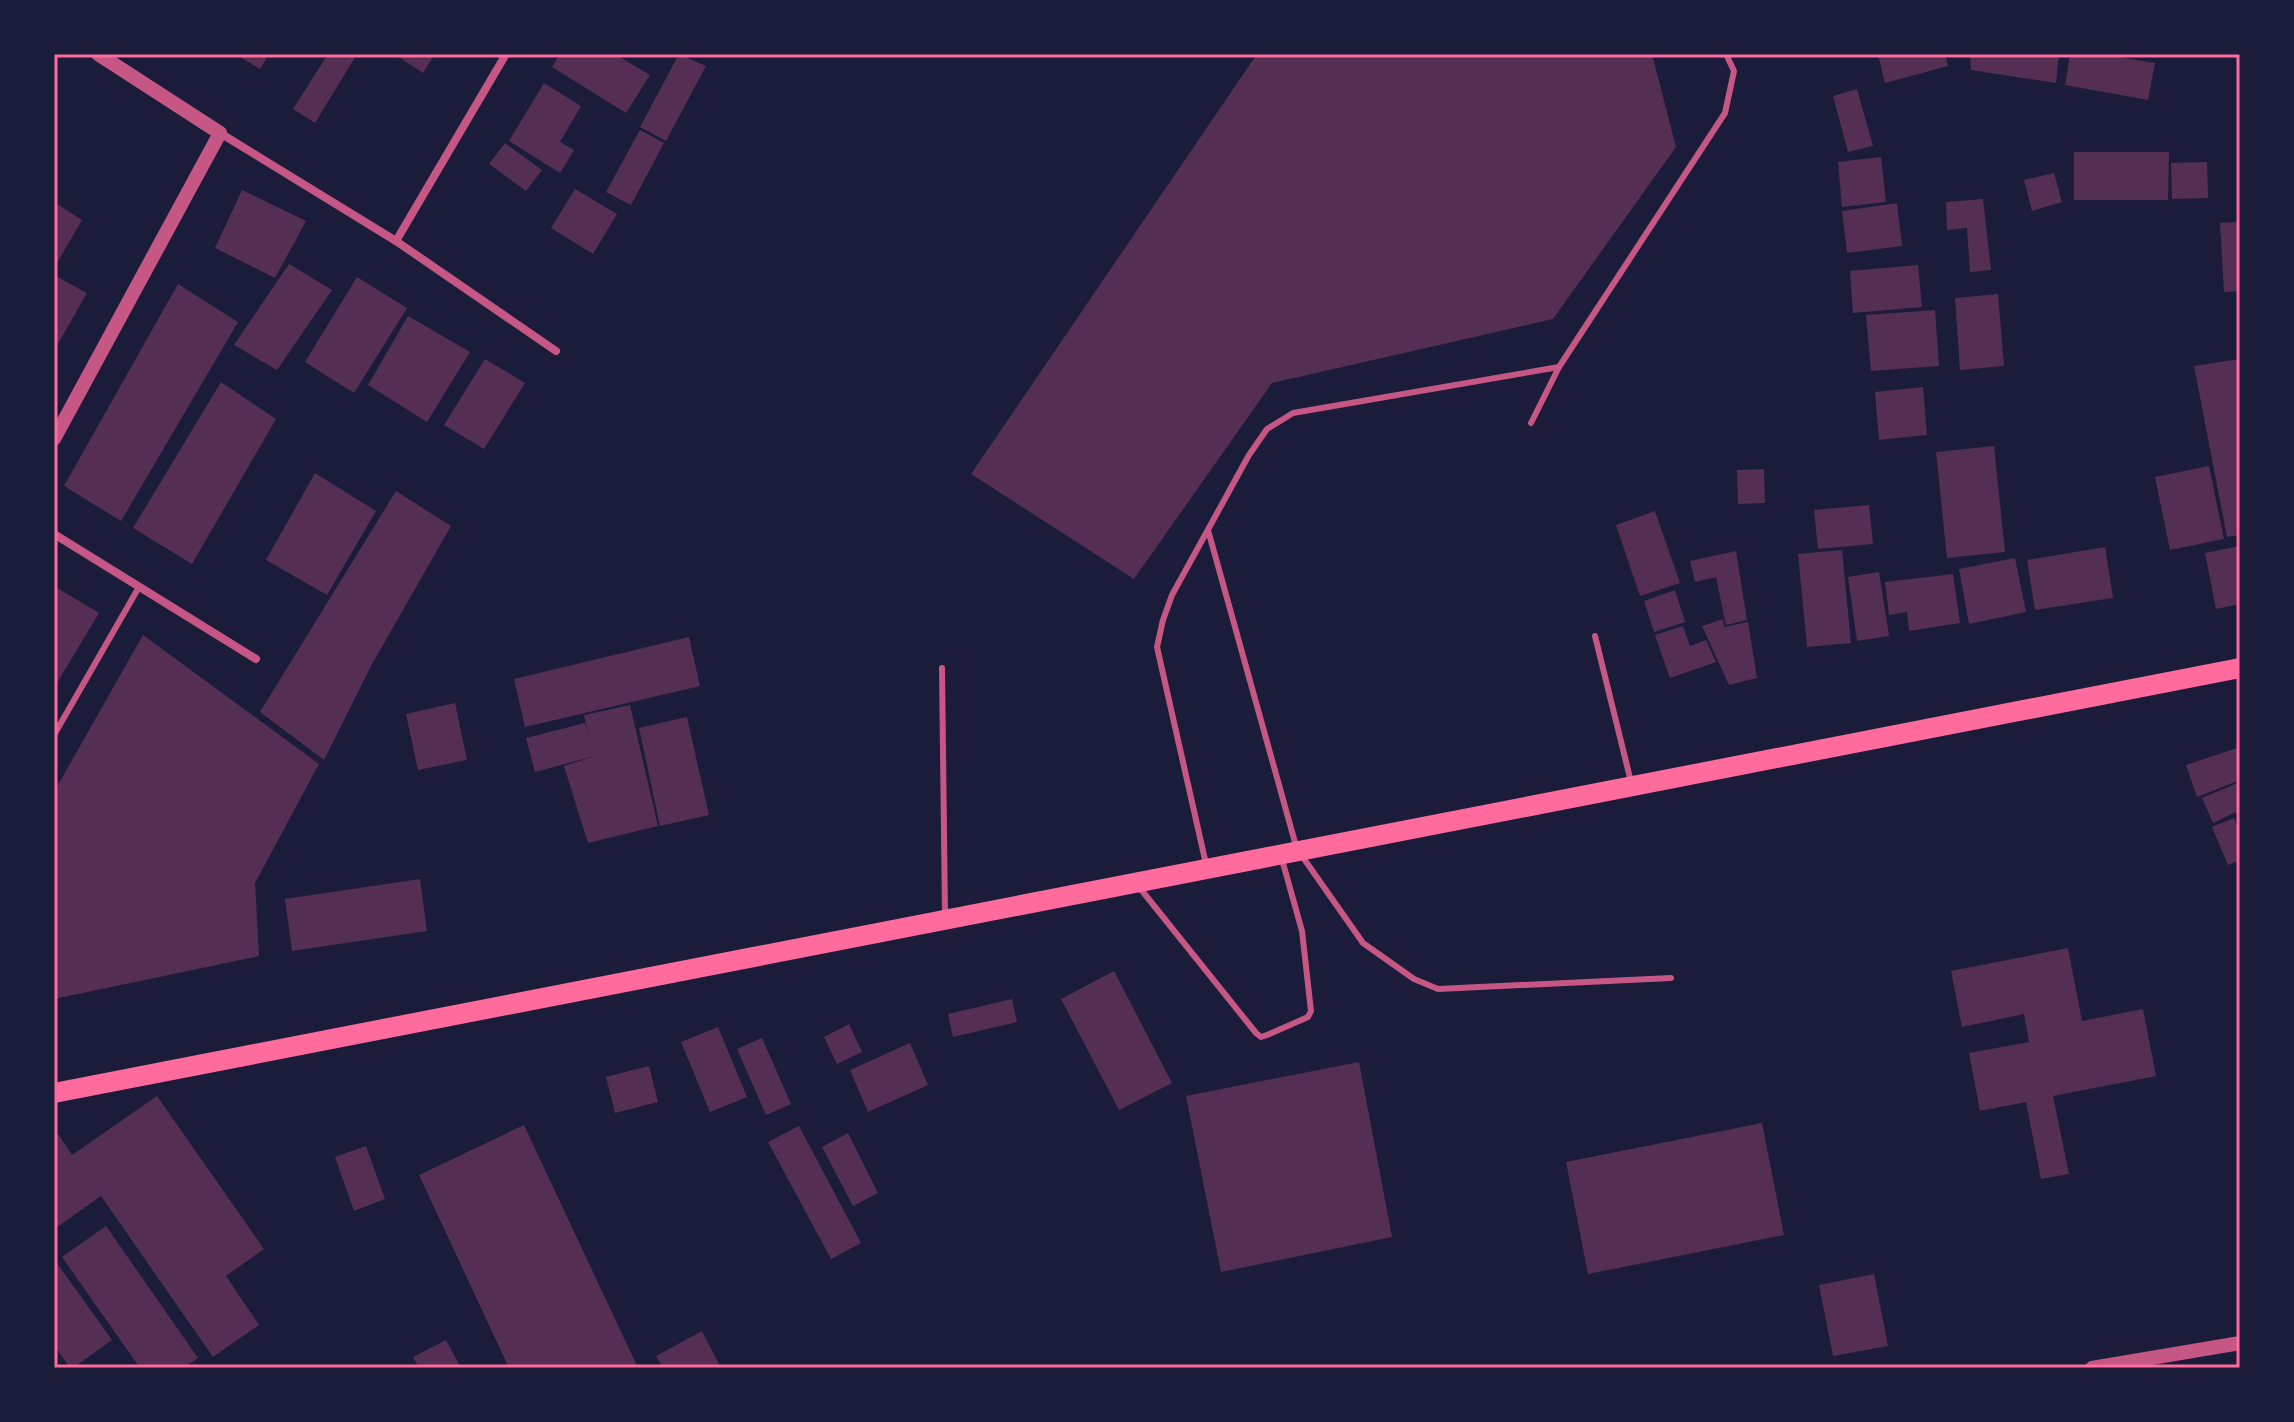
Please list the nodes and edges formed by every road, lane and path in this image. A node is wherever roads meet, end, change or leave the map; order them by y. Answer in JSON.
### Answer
{"nodes":[{"id":1,"x":98,"y":54,"type":"edge"},
{"id":2,"x":506,"y":54,"type":"edge"},
{"id":3,"x":1726,"y":54,"type":"edge"},
{"id":4,"x":220,"y":133,"type":"junction"},
{"id":5,"x":396,"y":241,"type":"junction"},
{"id":6,"x":556,"y":351,"type":"dead end"},
{"id":7,"x":1559,"y":367,"type":"junction"},
{"id":8,"x":1531,"y":423,"type":"dead end"},
{"id":9,"x":54,"y":439,"type":"edge"},
{"id":10,"x":1208,"y":530,"type":"junction"},
{"id":11,"x":54,"y":534,"type":"edge"},
{"id":12,"x":139,"y":587,"type":"junction"},
{"id":13,"x":1595,"y":636,"type":"dead end"},
{"id":14,"x":256,"y":659,"type":"dead end"},
{"id":15,"x":942,"y":668,"type":"dead end"},
{"id":16,"x":2240,"y":668,"type":"edge"},
{"id":17,"x":54,"y":735,"type":"edge"},
{"id":18,"x":1632,"y":785,"type":"junction"},
{"id":19,"x":1288,"y":851,"type":"junction"},
{"id":20,"x":1206,"y":867,"type":"junction"},
{"id":21,"x":1134,"y":881,"type":"junction"},
{"id":22,"x":945,"y":918,"type":"junction"},
{"id":23,"x":1671,"y":978,"type":"dead end"},
{"id":24,"x":54,"y":1093,"type":"edge"},
{"id":25,"x":2240,"y":1343,"type":"edge"},
{"id":26,"x":2092,"y":1368,"type":"edge"}],
"edges":[{"from":1,"to":4,"type":"street"},
{"from":2,"to":5,"type":"street"},
{"from":3,"to":7,"type":"lane"},
{"from":4,"to":5,"type":"street"},
{"from":4,"to":9,"type":"street"},
{"from":5,"to":6,"type":"street"},
{"from":7,"to":8,"type":"lane"},
{"from":7,"to":10,"type":"lane"},
{"from":10,"to":19,"type":"lane"},
{"from":10,"to":20,"type":"lane"},
{"from":11,"to":12,"type":"street"},
{"from":12,"to":14,"type":"street"},
{"from":12,"to":17,"type":"lane"},
{"from":13,"to":18,"type":"lane"},
{"from":15,"to":22,"type":"lane"},
{"from":16,"to":18,"type":"main road"},
{"from":18,"to":19,"type":"main road"},
{"from":19,"to":20,"type":"main road"},
{"from":19,"to":21,"type":"lane"},
{"from":19,"to":23,"type":"lane"},
{"from":20,"to":21,"type":"main road"},
{"from":21,"to":22,"type":"main road"},
{"from":22,"to":24,"type":"main road"},
{"from":25,"to":26,"type":"street"}]}
